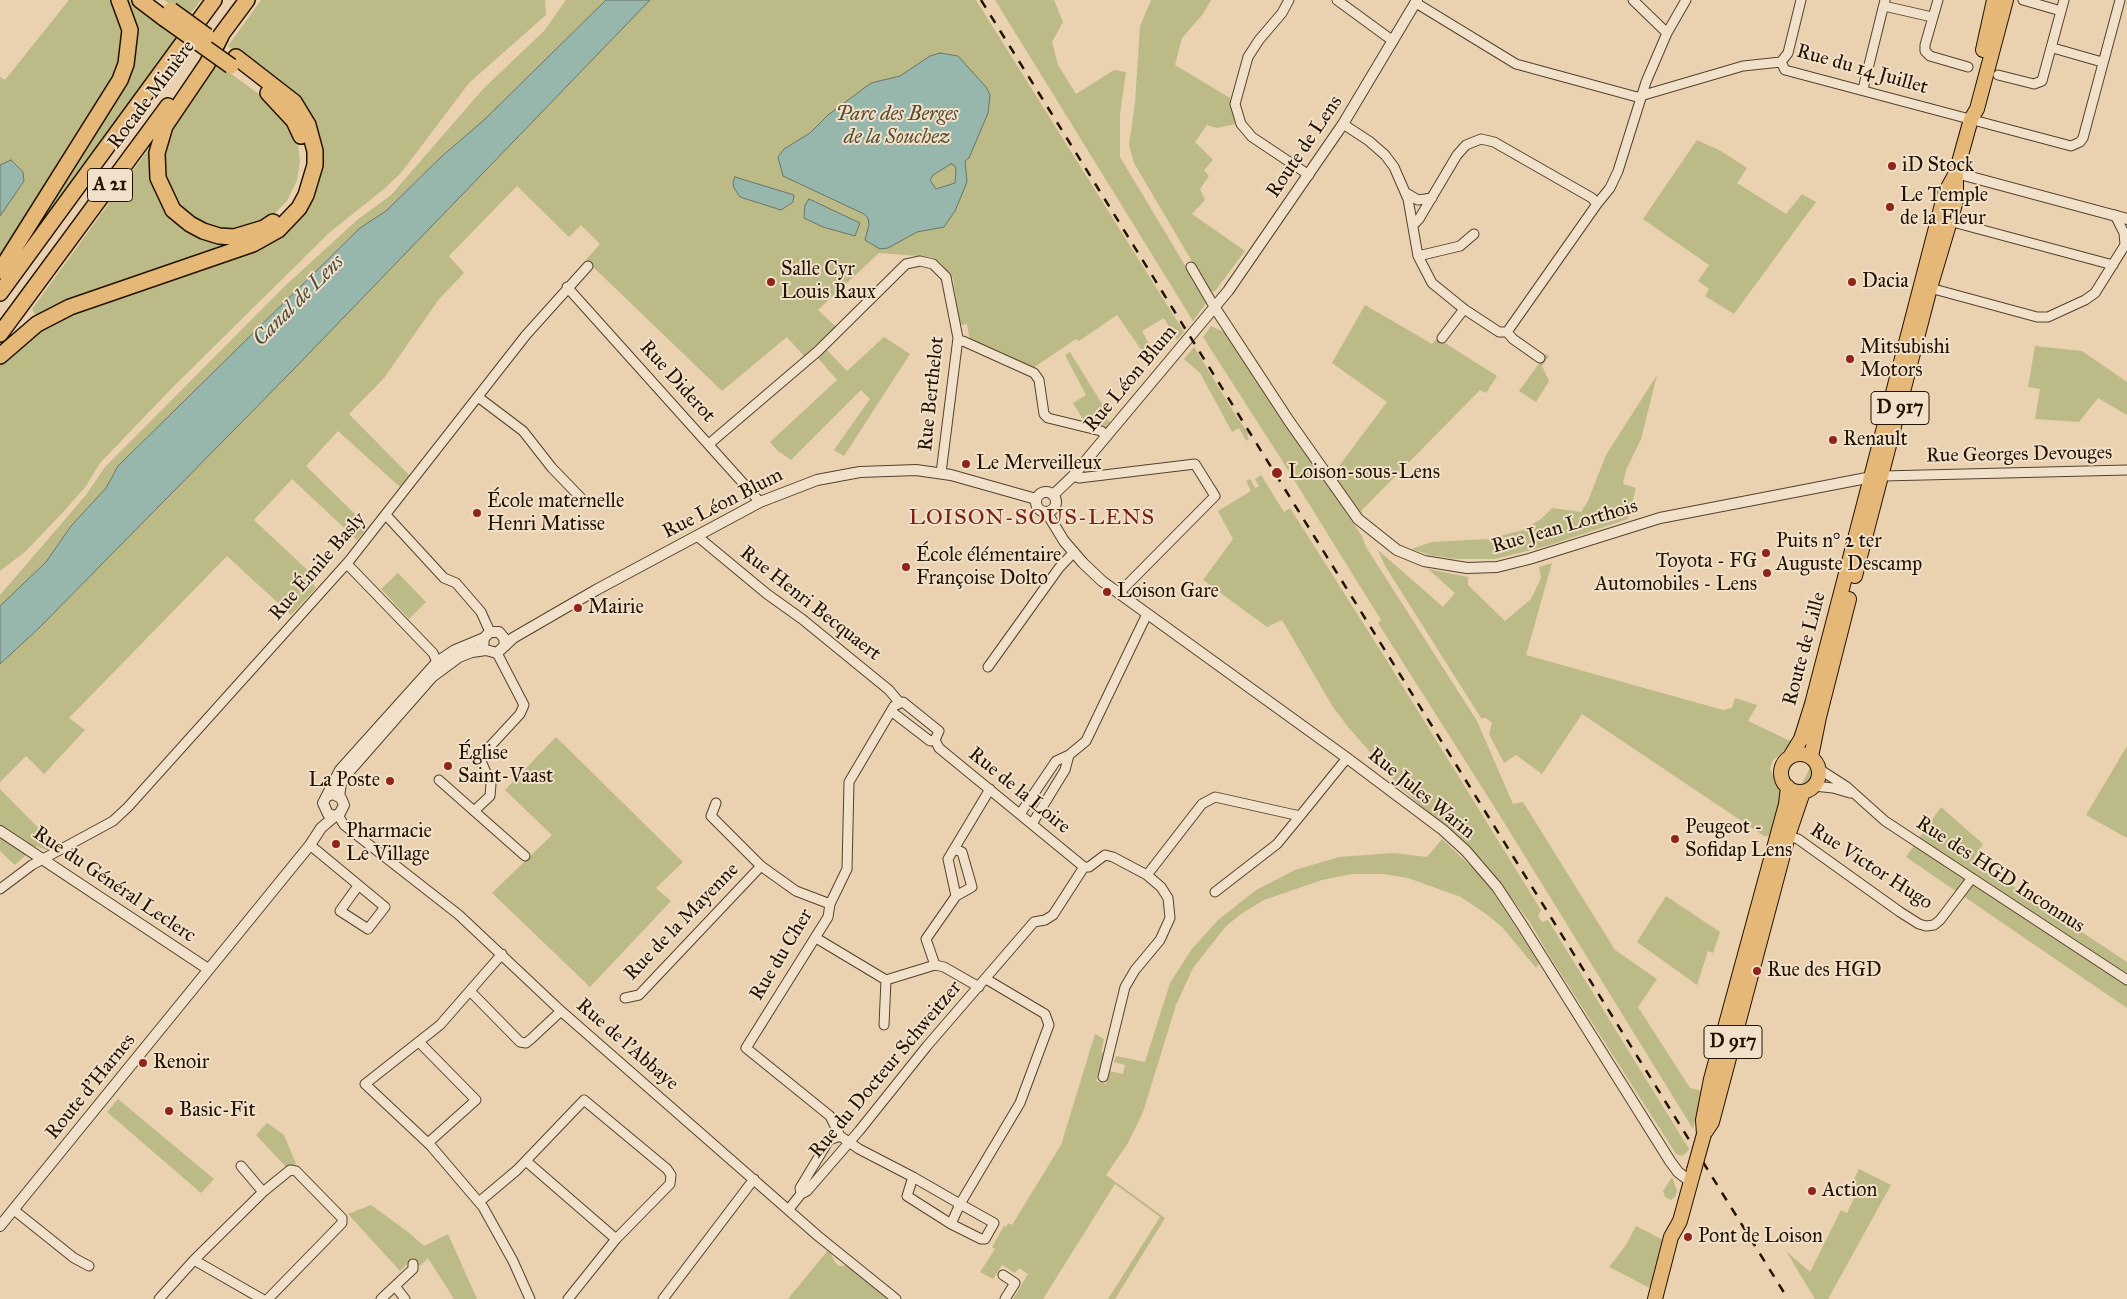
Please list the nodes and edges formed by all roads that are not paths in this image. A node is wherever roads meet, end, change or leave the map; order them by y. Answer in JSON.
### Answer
{"nodes":[{"id":1,"x":119,"y":0,"type":"edge"},
{"id":2,"x":140,"y":0,"type":"edge"},
{"id":3,"x":156,"y":0,"type":"edge"},
{"id":4,"x":214,"y":0,"type":"edge"},
{"id":5,"x":247,"y":0,"type":"edge"},
{"id":6,"x":1289,"y":0,"type":"edge"},
{"id":7,"x":1337,"y":0,"type":"edge"},
{"id":8,"x":1633,"y":0,"type":"edge"},
{"id":9,"x":1686,"y":0,"type":"edge"},
{"id":10,"x":1801,"y":0,"type":"edge"},
{"id":11,"x":1938,"y":0,"type":"edge"},
{"id":12,"x":1994,"y":0,"type":"edge"},
{"id":13,"x":2006,"y":0,"type":"edge"},
{"id":14,"x":2022,"y":0,"type":"edge"},
{"id":15,"x":2064,"y":0,"type":"edge"},
{"id":16,"x":2120,"y":0,"type":"edge"},
{"id":17,"x":1416,"y":2,"type":"edge"},
{"id":18,"x":1885,"y":3,"type":"edge"},
{"id":19,"x":2061,"y":11,"type":"junction"},
{"id":20,"x":168,"y":14,"type":"junction"},
{"id":21,"x":1932,"y":17,"type":"junction"},
{"id":22,"x":1667,"y":33,"type":"junction"},
{"id":23,"x":221,"y":36,"type":"junction"},
{"id":24,"x":1392,"y":41,"type":"junction"},
{"id":25,"x":2053,"y":48,"type":"junction"},
{"id":26,"x":234,"y":62,"type":"junction"},
{"id":27,"x":1781,"y":62,"type":"junction"},
{"id":28,"x":2102,"y":62,"type":"junction"},
{"id":29,"x":1968,"y":67,"type":"dead end"},
{"id":30,"x":1998,"y":75,"type":"dead end"},
{"id":31,"x":1863,"y":89,"type":"junction"},
{"id":32,"x":1643,"y":95,"type":"junction"},
{"id":33,"x":1971,"y":120,"type":"junction"},
{"id":34,"x":1343,"y":124,"type":"junction"},
{"id":35,"x":1956,"y":173,"type":"junction"},
{"id":36,"x":1309,"y":175,"type":"junction"},
{"id":37,"x":1406,"y":193,"type":"junction"},
{"id":38,"x":1432,"y":198,"type":"junction"},
{"id":39,"x":1597,"y":204,"type":"junction"},
{"id":40,"x":2115,"y":215,"type":"junction"},
{"id":41,"x":2127,"y":219,"type":"edge"},
{"id":42,"x":1949,"y":221,"type":"junction"},
{"id":43,"x":1413,"y":225,"type":"junction"},
{"id":44,"x":1474,"y":234,"type":"dead end"},
{"id":45,"x":1418,"y":256,"type":"junction"},
{"id":46,"x":588,"y":266,"type":"dead end"},
{"id":47,"x":2113,"y":266,"type":"junction"},
{"id":48,"x":1191,"y":267,"type":"dead end"},
{"id":49,"x":0,"y":271,"type":"edge"},
{"id":50,"x":567,"y":287,"type":"junction"},
{"id":51,"x":1930,"y":288,"type":"junction"},
{"id":52,"x":0,"y":293,"type":"edge"},
{"id":53,"x":1215,"y":308,"type":"junction"},
{"id":54,"x":1464,"y":309,"type":"junction"},
{"id":55,"x":1507,"y":332,"type":"junction"},
{"id":56,"x":0,"y":334,"type":"edge"},
{"id":57,"x":1442,"y":338,"type":"dead end"},
{"id":58,"x":958,"y":342,"type":"junction"},
{"id":59,"x":0,"y":356,"type":"edge"},
{"id":60,"x":1540,"y":358,"type":"dead end"},
{"id":61,"x":478,"y":397,"type":"junction"},
{"id":62,"x":1107,"y":436,"type":"junction"},
{"id":63,"x":709,"y":444,"type":"junction"},
{"id":64,"x":2127,"y":470,"type":"edge"},
{"id":65,"x":941,"y":473,"type":"junction"},
{"id":66,"x":1073,"y":476,"type":"junction"},
{"id":67,"x":1877,"y":476,"type":"junction"},
{"id":68,"x":1053,"y":495,"type":"junction"},
{"id":69,"x":582,"y":498,"type":"dead end"},
{"id":70,"x":1036,"y":499,"type":"junction"},
{"id":71,"x":760,"y":502,"type":"junction"},
{"id":72,"x":1047,"y":513,"type":"junction"},
{"id":73,"x":386,"y":515,"type":"junction"},
{"id":74,"x":697,"y":536,"type":"junction"},
{"id":75,"x":1074,"y":552,"type":"junction"},
{"id":76,"x":347,"y":564,"type":"junction"},
{"id":77,"x":1119,"y":593,"type":"junction"},
{"id":78,"x":555,"y":613,"type":"junction"},
{"id":79,"x":1147,"y":614,"type":"junction"},
{"id":80,"x":487,"y":635,"type":"junction"},
{"id":81,"x":502,"y":635,"type":"junction"},
{"id":82,"x":486,"y":650,"type":"junction"},
{"id":83,"x":501,"y":650,"type":"junction"},
{"id":84,"x":437,"y":662,"type":"junction"},
{"id":85,"x":988,"y":667,"type":"dead end"},
{"id":86,"x":899,"y":702,"type":"junction"},
{"id":87,"x":891,"y":711,"type":"junction"},
{"id":88,"x":935,"y":740,"type":"junction"},
{"id":89,"x":1069,"y":755,"type":"junction"},
{"id":90,"x":1790,"y":757,"type":"junction"},
{"id":91,"x":1347,"y":758,"type":"junction"},
{"id":92,"x":1815,"y":763,"type":"junction"},
{"id":93,"x":439,"y":780,"type":"dead end"},
{"id":94,"x":1788,"y":787,"type":"junction"},
{"id":95,"x":990,"y":789,"type":"junction"},
{"id":96,"x":1809,"y":789,"type":"junction"},
{"id":97,"x":327,"y":796,"type":"junction"},
{"id":98,"x":339,"y":796,"type":"junction"},
{"id":99,"x":1858,"y":796,"type":"junction"},
{"id":100,"x":716,"y":803,"type":"dead end"},
{"id":101,"x":474,"y":812,"type":"junction"},
{"id":102,"x":332,"y":814,"type":"junction"},
{"id":103,"x":1020,"y":814,"type":"junction"},
{"id":104,"x":1300,"y":816,"type":"junction"},
{"id":105,"x":1032,"y":824,"type":"junction"},
{"id":106,"x":0,"y":831,"type":"edge"},
{"id":107,"x":1788,"y":836,"type":"junction"},
{"id":108,"x":310,"y":845,"type":"junction"},
{"id":109,"x":954,"y":849,"type":"junction"},
{"id":110,"x":525,"y":856,"type":"dead end"},
{"id":111,"x":44,"y":859,"type":"junction"},
{"id":112,"x":761,"y":866,"type":"junction"},
{"id":113,"x":1084,"y":867,"type":"junction"},
{"id":114,"x":1147,"y":875,"type":"junction"},
{"id":115,"x":1972,"y":878,"type":"junction"},
{"id":116,"x":358,"y":886,"type":"junction"},
{"id":117,"x":0,"y":889,"type":"edge"},
{"id":118,"x":1215,"y":892,"type":"dead end"},
{"id":119,"x":956,"y":896,"type":"junction"},
{"id":120,"x":830,"y":904,"type":"junction"},
{"id":121,"x":816,"y":938,"type":"junction"},
{"id":122,"x":502,"y":954,"type":"junction"},
{"id":123,"x":935,"y":965,"type":"junction"},
{"id":124,"x":208,"y":969,"type":"junction"},
{"id":125,"x":986,"y":979,"type":"junction"},
{"id":126,"x":886,"y":980,"type":"junction"},
{"id":127,"x":2127,"y":980,"type":"edge"},
{"id":128,"x":979,"y":987,"type":"junction"},
{"id":129,"x":470,"y":991,"type":"junction"},
{"id":130,"x":625,"y":998,"type":"dead end"},
{"id":131,"x":561,"y":1011,"type":"junction"},
{"id":132,"x":884,"y":1025,"type":"dead end"},
{"id":133,"x":419,"y":1042,"type":"junction"},
{"id":134,"x":1104,"y":1077,"type":"dead end"},
{"id":135,"x":1704,"y":1134,"type":"junction"},
{"id":136,"x":840,"y":1136,"type":"junction"},
{"id":137,"x":850,"y":1141,"type":"junction"},
{"id":138,"x":428,"y":1143,"type":"junction"},
{"id":139,"x":526,"y":1161,"type":"junction"},
{"id":140,"x":241,"y":1166,"type":"dead end"},
{"id":141,"x":1693,"y":1176,"type":"junction"},
{"id":142,"x":913,"y":1177,"type":"junction"},
{"id":143,"x":754,"y":1179,"type":"junction"},
{"id":144,"x":263,"y":1192,"type":"junction"},
{"id":145,"x":800,"y":1194,"type":"junction"},
{"id":146,"x":479,"y":1202,"type":"junction"},
{"id":147,"x":960,"y":1204,"type":"junction"},
{"id":148,"x":789,"y":1209,"type":"junction"},
{"id":149,"x":14,"y":1210,"type":"junction"},
{"id":150,"x":1680,"y":1221,"type":"junction"},
{"id":151,"x":951,"y":1224,"type":"junction"},
{"id":152,"x":0,"y":1226,"type":"edge"},
{"id":153,"x":616,"y":1239,"type":"junction"},
{"id":154,"x":194,"y":1260,"type":"junction"},
{"id":155,"x":413,"y":1264,"type":"dead end"},
{"id":156,"x":90,"y":1266,"type":"dead end"},
{"id":157,"x":1003,"y":1275,"type":"dead end"},
{"id":158,"x":395,"y":1286,"type":"junction"},
{"id":159,"x":159,"y":1299,"type":"edge"},
{"id":160,"x":262,"y":1299,"type":"edge"},
{"id":161,"x":268,"y":1299,"type":"edge"},
{"id":162,"x":381,"y":1299,"type":"edge"},
{"id":163,"x":405,"y":1299,"type":"edge"},
{"id":164,"x":530,"y":1299,"type":"edge"},
{"id":165,"x":568,"y":1299,"type":"edge"},
{"id":166,"x":663,"y":1299,"type":"edge"},
{"id":167,"x":896,"y":1299,"type":"edge"},
{"id":168,"x":1005,"y":1299,"type":"edge"},
{"id":169,"x":1655,"y":1299,"type":"edge"},
{"id":170,"x":1664,"y":1299,"type":"edge"}],
"edges":[{"from":1,"to":49,"type":"highway"},
{"from":2,"to":20,"type":"highway"},
{"from":3,"to":20,"type":"highway"},
{"from":4,"to":52,"type":"highway","name":"Rocade Minière","number":"A 21"},
{"from":5,"to":23,"type":"highway","name":"Rocade Minière","number":"A 21"},
{"from":6,"to":36,"type":"street"},
{"from":7,"to":24,"type":"street"},
{"from":8,"to":22,"type":"street"},
{"from":9,"to":22,"type":"street"},
{"from":10,"to":27,"type":"street","name":"Rue du 14 Juillet"},
{"from":11,"to":21,"type":"street"},
{"from":12,"to":33,"type":"main road","name":"Route de Lille","number":"D 917"},
{"from":13,"to":33,"type":"main road","name":"Route de Lille","number":"D 917"},
{"from":14,"to":19,"type":"street"},
{"from":15,"to":19,"type":"street"},
{"from":16,"to":28,"type":"street"},
{"from":17,"to":24,"type":"street","name":"Route de Lens"},
{"from":17,"to":32,"type":"street"},
{"from":18,"to":21,"type":"street"},
{"from":18,"to":31,"type":"street"},
{"from":19,"to":25,"type":"street"},
{"from":20,"to":26,"type":"highway","bridge":true},
{"from":21,"to":29,"type":"street"},
{"from":22,"to":32,"type":"street"},
{"from":23,"to":26,"type":"highway"},
{"from":23,"to":56,"type":"highway","name":"Rocade Minière","number":"A 21"},
{"from":24,"to":34,"type":"street","name":"Route de Lens"},
{"from":25,"to":28,"type":"street"},
{"from":25,"to":30,"type":"street"},
{"from":26,"to":59,"type":"highway"},
{"from":27,"to":31,"type":"street","name":"Rue du 14 Juillet"},
{"from":27,"to":32,"type":"street"},
{"from":28,"to":33,"type":"street","name":"Rue du 14 Juillet"},
{"from":31,"to":33,"type":"street","name":"Rue du 14 Juillet"},
{"from":32,"to":39,"type":"street"},
{"from":33,"to":35,"type":"main road","name":"Route de Lille","number":"D 917"},
{"from":34,"to":36,"type":"street","name":"Route de Lens"},
{"from":34,"to":37,"type":"street"},
{"from":35,"to":40,"type":"street"},
{"from":35,"to":42,"type":"main road","name":"Route de Lille","number":"D 917"},
{"from":35,"to":67,"type":"main road","name":"Route de Lille","number":"D 917"},
{"from":36,"to":53,"type":"street","name":"Route de Lens"},
{"from":37,"to":38,"type":"street"},
{"from":37,"to":43,"type":"street"},
{"from":38,"to":39,"type":"street"},
{"from":38,"to":43,"type":"street"},
{"from":39,"to":55,"type":"street"},
{"from":40,"to":41,"type":"street"},
{"from":40,"to":47,"type":"street"},
{"from":42,"to":47,"type":"street"},
{"from":42,"to":51,"type":"main road","name":"Route de Lille","number":"D 917"},
{"from":43,"to":45,"type":"street"},
{"from":44,"to":45,"type":"street"},
{"from":45,"to":54,"type":"street"},
{"from":46,"to":50,"type":"street","name":"Rue Émile Basly"},
{"from":47,"to":51,"type":"street"},
{"from":48,"to":53,"type":"street","name":"Rue Jean Lorthois"},
{"from":50,"to":61,"type":"street","name":"Rue Émile Basly"},
{"from":50,"to":63,"type":"street","name":"Rue Diderot"},
{"from":51,"to":67,"type":"main road","name":"Route de Lille","number":"D 917"},
{"from":53,"to":62,"type":"street","name":"Rue Léon Blum"},
{"from":53,"to":67,"type":"street","name":"Rue Jean Lorthois"},
{"from":54,"to":55,"type":"street"},
{"from":54,"to":57,"type":"street"},
{"from":55,"to":60,"type":"street"},
{"from":58,"to":62,"type":"street"},
{"from":58,"to":63,"type":"street","name":"Rue Berthelot"},
{"from":58,"to":65,"type":"street","name":"Rue Berthelot"},
{"from":61,"to":69,"type":"street"},
{"from":61,"to":73,"type":"street","name":"Rue Émile Basly"},
{"from":62,"to":66,"type":"street","name":"Rue Léon Blum"},
{"from":63,"to":71,"type":"street","name":"Rue Diderot"},
{"from":64,"to":67,"type":"street","name":"Rue Georges Devouges"},
{"from":65,"to":70,"type":"street","name":"Rue Léon Blum"},
{"from":65,"to":71,"type":"street","name":"Rue Léon Blum"},
{"from":66,"to":68,"type":"street","name":"Rue Léon Blum"},
{"from":66,"to":77,"type":"street"},
{"from":67,"to":90,"type":"main road","name":"Route de Lille","number":"D 917"},
{"from":67,"to":92,"type":"main road","name":"Route de Lille","number":"D 917"},
{"from":68,"to":70,"type":"street"},
{"from":68,"to":72,"type":"street"},
{"from":70,"to":72,"type":"street"},
{"from":71,"to":74,"type":"street","name":"Rue Léon Blum"},
{"from":72,"to":75,"type":"street","name":"Rue Jules Warin"},
{"from":73,"to":76,"type":"street","name":"Rue Émile Basly"},
{"from":73,"to":80,"type":"street"},
{"from":74,"to":78,"type":"street","name":"Rue Léon Blum"},
{"from":74,"to":86,"type":"street","name":"Rue Henri Becquaert"},
{"from":75,"to":77,"type":"street","name":"Rue Jules Warin"},
{"from":75,"to":85,"type":"street"},
{"from":76,"to":84,"type":"street"},
{"from":76,"to":111,"type":"street","name":"Rue Émile Basly"},
{"from":77,"to":79,"type":"street","name":"Rue Jules Warin"},
{"from":78,"to":81,"type":"street","name":"Rue Léon Blum"},
{"from":78,"to":83,"type":"street","name":"Rue Léon Blum"},
{"from":79,"to":89,"type":"street"},
{"from":79,"to":91,"type":"street","name":"Rue Jules Warin"},
{"from":80,"to":81,"type":"street"},
{"from":80,"to":82,"type":"street"},
{"from":80,"to":84,"type":"street"},
{"from":81,"to":83,"type":"street"},
{"from":82,"to":83,"type":"street"},
{"from":82,"to":98,"type":"street"},
{"from":83,"to":101,"type":"street"},
{"from":84,"to":97,"type":"street"},
{"from":86,"to":87,"type":"street"},
{"from":86,"to":88,"type":"street","name":"Rue de la Loire"},
{"from":87,"to":88,"type":"street","name":"Rue de la Loire"},
{"from":87,"to":120,"type":"street","name":"Rue du Cher"},
{"from":88,"to":95,"type":"street","name":"Rue de la Loire"},
{"from":89,"to":103,"type":"street"},
{"from":89,"to":105,"type":"street"},
{"from":90,"to":92,"type":"main road"},
{"from":90,"to":94,"type":"main road"},
{"from":91,"to":104,"type":"street"},
{"from":91,"to":141,"type":"street","name":"Rue Jules Warin"},
{"from":92,"to":96,"type":"main road"},
{"from":92,"to":99,"type":"street","name":"Rue des HGD Inconnus"},
{"from":93,"to":101,"type":"street"},
{"from":94,"to":96,"type":"main road"},
{"from":94,"to":135,"type":"main road","number":"D 917"},
{"from":95,"to":103,"type":"street","name":"Rue de la Loire"},
{"from":95,"to":109,"type":"street"},
{"from":96,"to":99,"type":"street","name":"Rue des HGD Inconnus"},
{"from":96,"to":107,"type":"main road","number":"D 917"},
{"from":97,"to":98,"type":"street"},
{"from":97,"to":102,"type":"street"},
{"from":98,"to":102,"type":"street"},
{"from":99,"to":115,"type":"street","name":"Rue des HGD Inconnus"},
{"from":100,"to":112,"type":"street"},
{"from":101,"to":110,"type":"street"},
{"from":102,"to":108,"type":"street"},
{"from":102,"to":122,"type":"street","name":"Rue de l'Abbaye"},
{"from":103,"to":105,"type":"street","name":"Rue de la Loire"},
{"from":104,"to":114,"type":"street"},
{"from":104,"to":118,"type":"street"},
{"from":105,"to":113,"type":"street","name":"Rue de la Loire"},
{"from":106,"to":111,"type":"street","name":"Rue du Général Leclerc"},
{"from":107,"to":115,"type":"street","name":"Rue Victor Hugo"},
{"from":107,"to":135,"type":"main road","number":"D 917"},
{"from":108,"to":116,"type":"street"},
{"from":108,"to":124,"type":"street"},
{"from":109,"to":119,"type":"street"},
{"from":109,"to":119,"type":"street"},
{"from":111,"to":117,"type":"street","name":"Rue Émile Basly"},
{"from":111,"to":124,"type":"street","name":"Rue du Général Leclerc"},
{"from":112,"to":120,"type":"street"},
{"from":112,"to":130,"type":"street","name":"Rue de la Mayenne"},
{"from":113,"to":114,"type":"street"},
{"from":113,"to":125,"type":"street","name":"Rue du Docteur Schweitzer"},
{"from":114,"to":134,"type":"street"},
{"from":115,"to":127,"type":"street","name":"Rue des HGD Inconnus"},
{"from":116,"to":116,"type":"street"},
{"from":119,"to":123,"type":"street"},
{"from":120,"to":121,"type":"street","name":"Rue du Cher"},
{"from":121,"to":126,"type":"street"},
{"from":121,"to":136,"type":"street","name":"Rue du Cher"},
{"from":122,"to":129,"type":"street"},
{"from":122,"to":131,"type":"street","name":"Rue de l'Abbaye"},
{"from":123,"to":126,"type":"street"},
{"from":123,"to":128,"type":"street"},
{"from":124,"to":149,"type":"street","name":"Route d'Harnes"},
{"from":125,"to":128,"type":"street","name":"Rue du Docteur Schweitzer"},
{"from":125,"to":147,"type":"street"},
{"from":126,"to":132,"type":"street"},
{"from":128,"to":137,"type":"street","name":"Rue du Docteur Schweitzer"},
{"from":129,"to":131,"type":"street"},
{"from":129,"to":133,"type":"street"},
{"from":131,"to":143,"type":"street","name":"Rue de l'Abbaye"},
{"from":133,"to":138,"type":"street"},
{"from":133,"to":138,"type":"street"},
{"from":135,"to":141,"type":"main road","number":"D 917","bridge":true},
{"from":136,"to":137,"type":"street"},
{"from":136,"to":145,"type":"street"},
{"from":137,"to":142,"type":"street"},
{"from":137,"to":145,"type":"street","name":"Rue du Docteur Schweitzer"},
{"from":138,"to":146,"type":"street"},
{"from":139,"to":146,"type":"street"},
{"from":139,"to":153,"type":"street"},
{"from":139,"to":153,"type":"street"},
{"from":140,"to":144,"type":"street"},
{"from":141,"to":150,"type":"main road","number":"D 917"},
{"from":142,"to":147,"type":"street"},
{"from":142,"to":151,"type":"street"},
{"from":143,"to":148,"type":"street","name":"Rue de l'Abbaye"},
{"from":143,"to":166,"type":"street"},
{"from":144,"to":154,"type":"street"},
{"from":144,"to":161,"type":"street"},
{"from":145,"to":148,"type":"street","name":"Rue du Docteur Schweitzer"},
{"from":146,"to":164,"type":"street"},
{"from":147,"to":151,"type":"street"},
{"from":147,"to":151,"type":"street"},
{"from":148,"to":167,"type":"street","name":"Rue de l'Abbaye"},
{"from":149,"to":152,"type":"street","name":"Route d'Harnes"},
{"from":149,"to":156,"type":"street"},
{"from":150,"to":169,"type":"main road","number":"D 917"},
{"from":150,"to":170,"type":"main road","number":"D 917"},
{"from":153,"to":165,"type":"street"},
{"from":154,"to":159,"type":"street"},
{"from":154,"to":160,"type":"street"},
{"from":155,"to":158,"type":"street"},
{"from":157,"to":168,"type":"street"},
{"from":158,"to":162,"type":"street"},
{"from":158,"to":163,"type":"street"}]}
